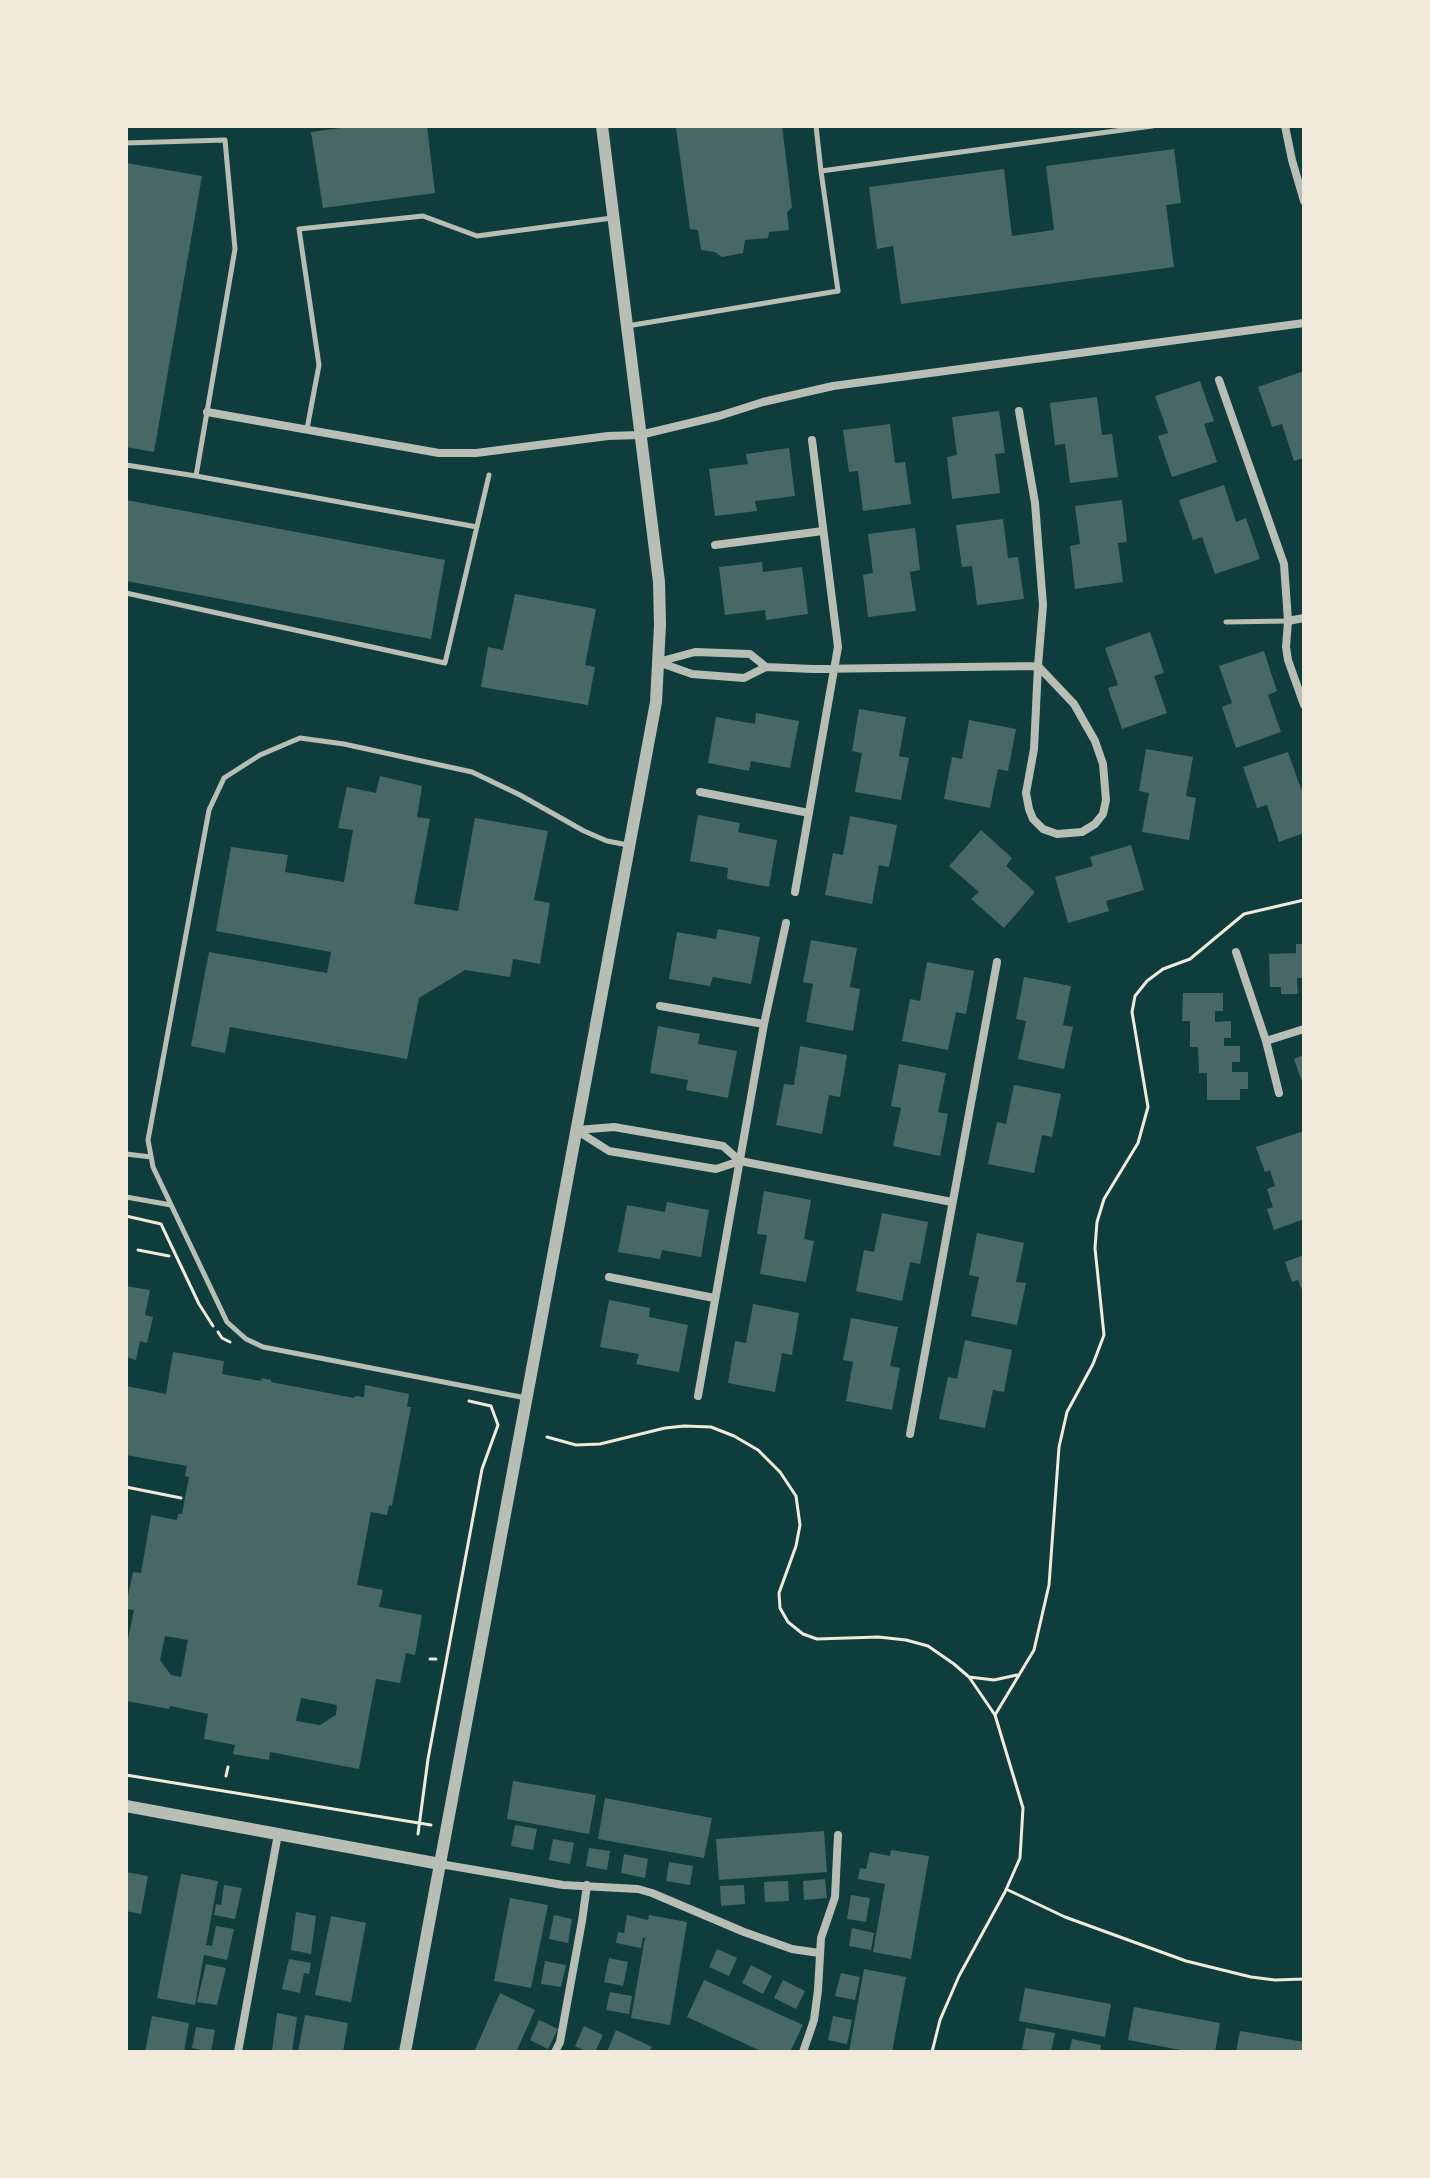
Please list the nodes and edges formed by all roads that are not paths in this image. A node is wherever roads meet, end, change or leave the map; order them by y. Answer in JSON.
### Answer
{"nodes":[{"id":1,"x":602,"y":126,"type":"edge"},
{"id":2,"x":816,"y":126,"type":"edge"},
{"id":3,"x":1152,"y":126,"type":"edge"},
{"id":4,"x":1285,"y":126,"type":"edge"},
{"id":5,"x":126,"y":143,"type":"edge"},
{"id":6,"x":821,"y":171,"type":"junction"},
{"id":7,"x":1302,"y":186,"type":"edge"},
{"id":8,"x":1304,"y":201,"type":"edge"},
{"id":9,"x":613,"y":218,"type":"junction"},
{"id":10,"x":1304,"y":323,"type":"edge"},
{"id":11,"x":626,"y":326,"type":"junction"},
{"id":12,"x":1219,"y":380,"type":"dead end"},
{"id":13,"x":1019,"y":411,"type":"dead end"},
{"id":14,"x":207,"y":412,"type":"junction"},
{"id":15,"x":307,"y":429,"type":"junction"},
{"id":16,"x":640,"y":435,"type":"junction"},
{"id":17,"x":812,"y":440,"type":"dead end"},
{"id":18,"x":126,"y":465,"type":"edge"},
{"id":19,"x":489,"y":475,"type":"dead end"},
{"id":20,"x":196,"y":476,"type":"junction"},
{"id":21,"x":477,"y":527,"type":"junction"},
{"id":22,"x":823,"y":531,"type":"junction"},
{"id":23,"x":715,"y":545,"type":"dead end"},
{"id":24,"x":126,"y":593,"type":"edge"},
{"id":25,"x":1304,"y":618,"type":"edge"},
{"id":26,"x":1288,"y":621,"type":"junction"},
{"id":27,"x":1226,"y":622,"type":"dead end"},
{"id":28,"x":658,"y":662,"type":"junction"},
{"id":29,"x":1038,"y":666,"type":"junction"},
{"id":30,"x":766,"y":667,"type":"junction"},
{"id":31,"x":834,"y":669,"type":"junction"},
{"id":32,"x":1304,"y":705,"type":"edge"},
{"id":33,"x":700,"y":792,"type":"dead end"},
{"id":34,"x":809,"y":813,"type":"junction"},
{"id":35,"x":629,"y":845,"type":"junction"},
{"id":36,"x":795,"y":892,"type":"dead end"},
{"id":37,"x":786,"y":923,"type":"dead end"},
{"id":38,"x":1236,"y":952,"type":"dead end"},
{"id":39,"x":997,"y":962,"type":"dead end"},
{"id":40,"x":660,"y":1006,"type":"dead end"},
{"id":41,"x":764,"y":1024,"type":"junction"},
{"id":42,"x":1304,"y":1029,"type":"edge"},
{"id":43,"x":1266,"y":1041,"type":"junction"},
{"id":44,"x":1279,"y":1093,"type":"dead end"},
{"id":45,"x":576,"y":1130,"type":"junction"},
{"id":46,"x":126,"y":1154,"type":"edge"},
{"id":47,"x":151,"y":1157,"type":"junction"},
{"id":48,"x":740,"y":1161,"type":"junction"},
{"id":49,"x":126,"y":1197,"type":"edge"},
{"id":50,"x":952,"y":1202,"type":"junction"},
{"id":51,"x":171,"y":1205,"type":"junction"},
{"id":52,"x":609,"y":1277,"type":"dead end"},
{"id":53,"x":714,"y":1298,"type":"junction"},
{"id":54,"x":698,"y":1396,"type":"dead end"},
{"id":55,"x":527,"y":1399,"type":"junction"},
{"id":56,"x":910,"y":1434,"type":"dead end"},
{"id":57,"x":126,"y":1806,"type":"edge"},
{"id":58,"x":278,"y":1834,"type":"junction"},
{"id":59,"x":838,"y":1835,"type":"dead end"},
{"id":60,"x":440,"y":1864,"type":"junction"},
{"id":61,"x":587,"y":1885,"type":"junction"},
{"id":62,"x":819,"y":1953,"type":"junction"},
{"id":63,"x":238,"y":2052,"type":"edge"},
{"id":64,"x":405,"y":2052,"type":"edge"},
{"id":65,"x":555,"y":2052,"type":"edge"},
{"id":66,"x":803,"y":2052,"type":"edge"}],
"edges":[{"from":1,"to":9,"type":"street"},
{"from":2,"to":6,"type":"lane"},
{"from":3,"to":6,"type":"lane"},
{"from":4,"to":7,"type":"street"},
{"from":5,"to":14,"type":"lane"},
{"from":6,"to":11,"type":"lane"},
{"from":7,"to":8,"type":"street"},
{"from":9,"to":11,"type":"street"},
{"from":9,"to":15,"type":"lane"},
{"from":10,"to":16,"type":"street"},
{"from":11,"to":16,"type":"street"},
{"from":12,"to":26,"type":"street"},
{"from":13,"to":29,"type":"street"},
{"from":14,"to":15,"type":"street"},
{"from":14,"to":20,"type":"lane"},
{"from":15,"to":16,"type":"street"},
{"from":16,"to":28,"type":"street"},
{"from":17,"to":22,"type":"street"},
{"from":18,"to":20,"type":"lane"},
{"from":19,"to":21,"type":"lane"},
{"from":20,"to":21,"type":"lane"},
{"from":21,"to":24,"type":"lane"},
{"from":22,"to":23,"type":"street"},
{"from":22,"to":31,"type":"street"},
{"from":25,"to":26,"type":"street"},
{"from":26,"to":27,"type":"lane"},
{"from":26,"to":32,"type":"street"},
{"from":28,"to":30,"type":"street"},
{"from":28,"to":30,"type":"street"},
{"from":28,"to":35,"type":"street"},
{"from":29,"to":29,"type":"street"},
{"from":29,"to":31,"type":"street"},
{"from":30,"to":31,"type":"street"},
{"from":31,"to":34,"type":"street"},
{"from":33,"to":34,"type":"street"},
{"from":34,"to":36,"type":"street"},
{"from":35,"to":45,"type":"street"},
{"from":35,"to":47,"type":"lane"},
{"from":37,"to":41,"type":"street"},
{"from":38,"to":43,"type":"street"},
{"from":39,"to":50,"type":"street"},
{"from":40,"to":41,"type":"street"},
{"from":41,"to":48,"type":"street"},
{"from":42,"to":43,"type":"street"},
{"from":43,"to":44,"type":"street"},
{"from":45,"to":48,"type":"street"},
{"from":45,"to":48,"type":"street"},
{"from":45,"to":55,"type":"street"},
{"from":46,"to":47,"type":"lane"},
{"from":47,"to":51,"type":"lane"},
{"from":48,"to":50,"type":"street"},
{"from":48,"to":53,"type":"street"},
{"from":49,"to":51,"type":"lane"},
{"from":50,"to":56,"type":"street"},
{"from":51,"to":55,"type":"lane"},
{"from":52,"to":53,"type":"street"},
{"from":53,"to":54,"type":"street"},
{"from":55,"to":60,"type":"street"},
{"from":57,"to":58,"type":"street"},
{"from":58,"to":60,"type":"street"},
{"from":58,"to":63,"type":"street"},
{"from":59,"to":62,"type":"street"},
{"from":60,"to":61,"type":"street"},
{"from":60,"to":64,"type":"street"},
{"from":61,"to":62,"type":"street"},
{"from":61,"to":65,"type":"street"},
{"from":62,"to":66,"type":"street"}]}
